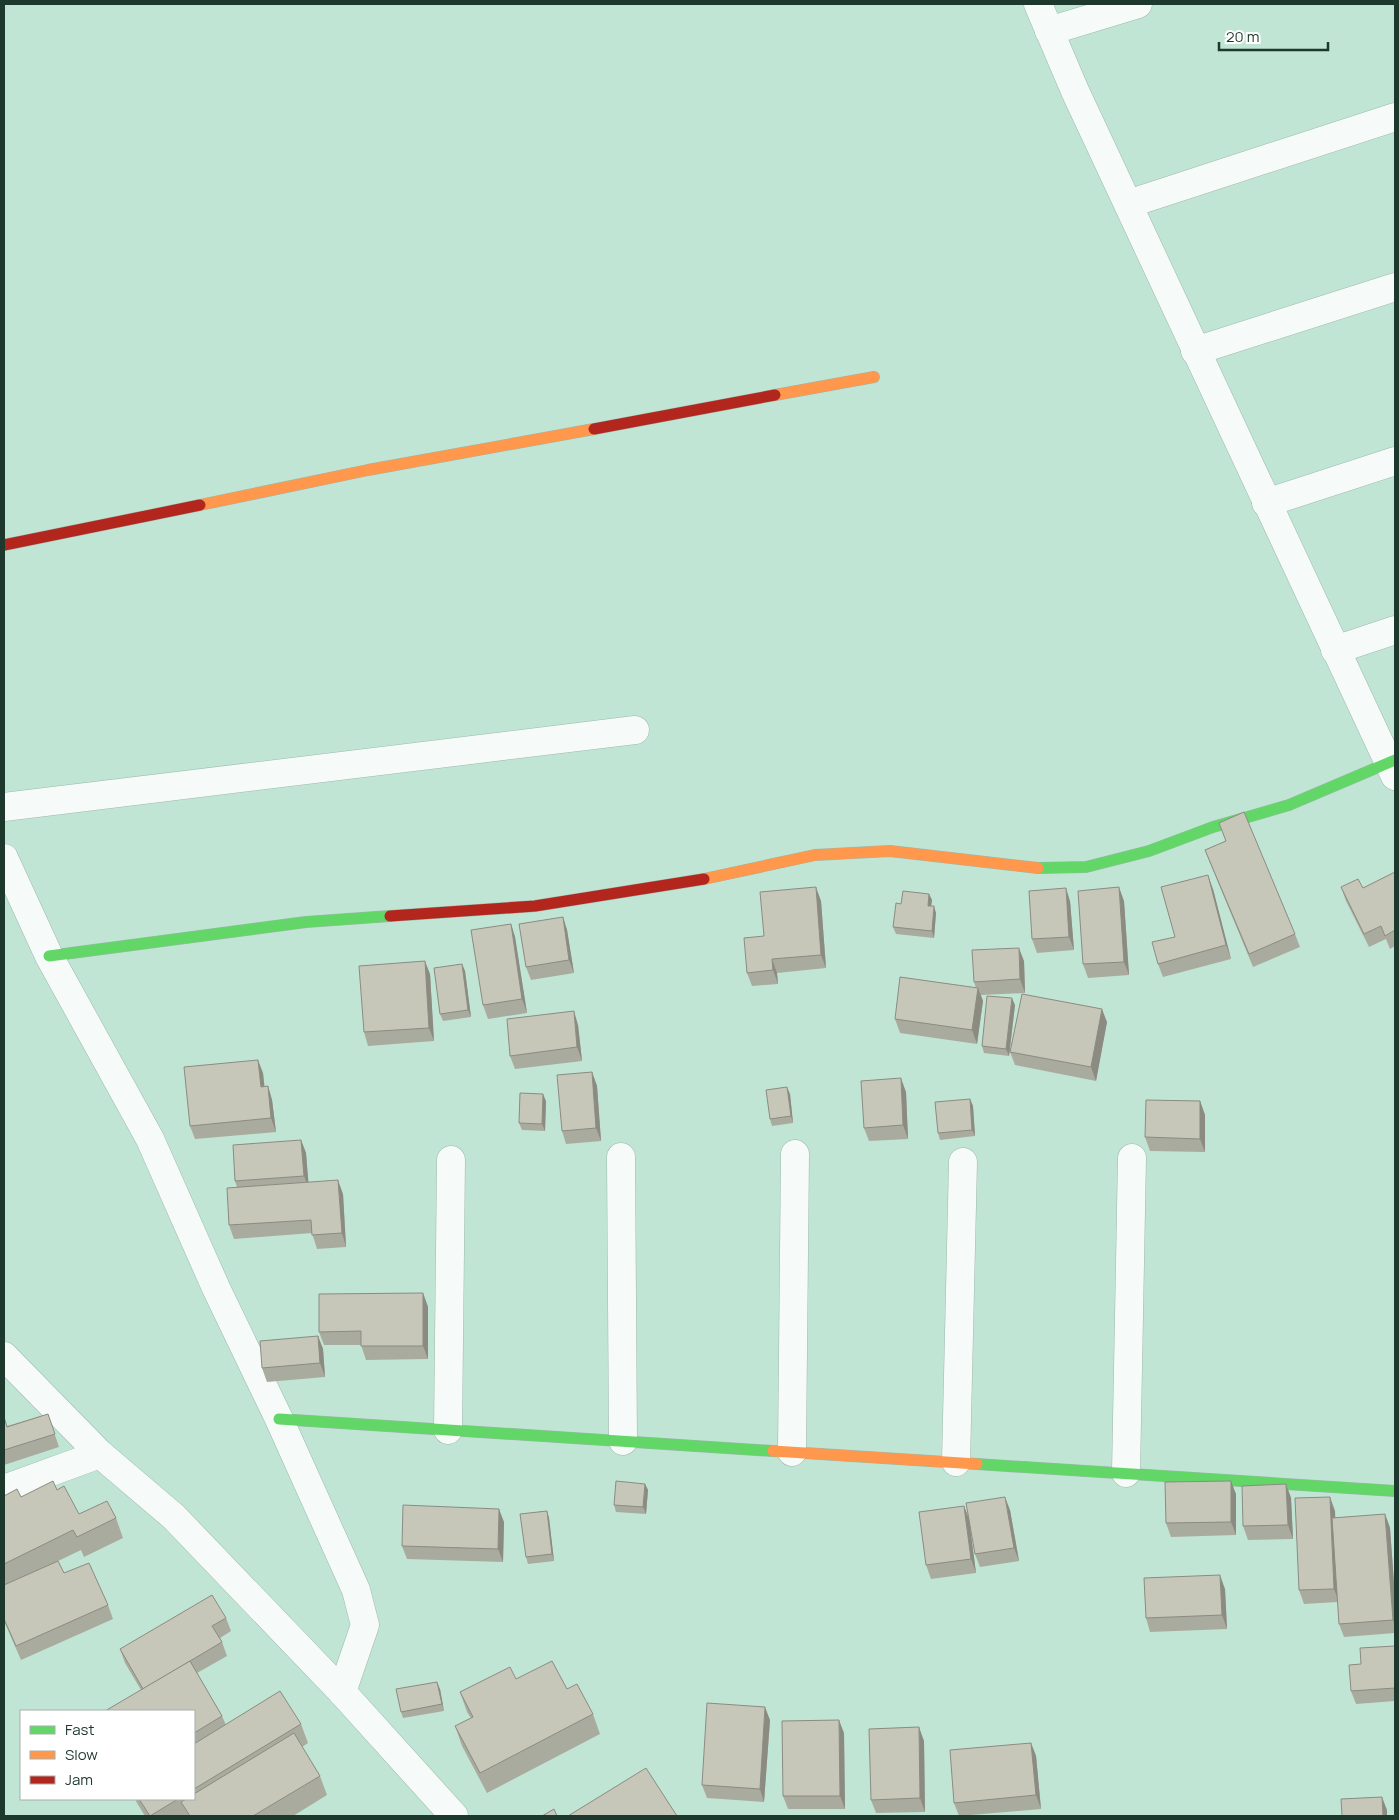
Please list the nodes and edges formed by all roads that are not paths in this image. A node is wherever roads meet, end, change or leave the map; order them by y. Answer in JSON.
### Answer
{"nodes":[{"id":1,"x":1038,"y":4,"type":"edge"},
{"id":2,"x":1138,"y":4,"type":"edge"},
{"id":3,"x":1049,"y":31,"type":"junction"},
{"id":4,"x":1395,"y":117,"type":"edge"},
{"id":5,"x":1128,"y":204,"type":"junction"},
{"id":6,"x":1395,"y":287,"type":"edge"},
{"id":7,"x":1195,"y":351,"type":"junction"},
{"id":8,"x":874,"y":377,"type":"dead end"},
{"id":9,"x":1395,"y":461,"type":"edge"},
{"id":10,"x":1266,"y":503,"type":"junction"},
{"id":11,"x":4,"y":545,"type":"edge"},
{"id":12,"x":1395,"y":630,"type":"edge"},
{"id":13,"x":1335,"y":650,"type":"junction"},
{"id":14,"x":635,"y":730,"type":"dead end"},
{"id":15,"x":1393,"y":766,"type":"edge"},
{"id":16,"x":4,"y":807,"type":"edge"},
{"id":17,"x":4,"y":858,"type":"edge"},
{"id":18,"x":50,"y":956,"type":"junction"},
{"id":19,"x":795,"y":1154,"type":"dead end"},
{"id":20,"x":621,"y":1157,"type":"dead end"},
{"id":21,"x":1132,"y":1158,"type":"dead end"},
{"id":22,"x":451,"y":1160,"type":"dead end"},
{"id":23,"x":963,"y":1162,"type":"dead end"},
{"id":24,"x":4,"y":1356,"type":"edge"},
{"id":25,"x":279,"y":1419,"type":"junction"},
{"id":26,"x":448,"y":1430,"type":"junction"},
{"id":27,"x":623,"y":1441,"type":"junction"},
{"id":28,"x":792,"y":1452,"type":"junction"},
{"id":29,"x":100,"y":1454,"type":"junction"},
{"id":30,"x":956,"y":1462,"type":"junction"},
{"id":31,"x":1126,"y":1473,"type":"junction"},
{"id":32,"x":4,"y":1489,"type":"edge"},
{"id":33,"x":1395,"y":1490,"type":"edge"},
{"id":34,"x":342,"y":1692,"type":"junction"},
{"id":35,"x":454,"y":1816,"type":"edge"}],
"edges":[{"from":1,"to":3,"type":"street"},
{"from":2,"to":3,"type":"street"},
{"from":3,"to":5,"type":"street"},
{"from":4,"to":5,"type":"street"},
{"from":5,"to":7,"type":"street"},
{"from":6,"to":7,"type":"street"},
{"from":7,"to":10,"type":"street"},
{"from":8,"to":11,"type":"street"},
{"from":9,"to":10,"type":"street"},
{"from":10,"to":13,"type":"street"},
{"from":12,"to":13,"type":"street"},
{"from":13,"to":15,"type":"street"},
{"from":14,"to":16,"type":"street"},
{"from":15,"to":18,"type":"street"},
{"from":17,"to":18,"type":"street"},
{"from":18,"to":25,"type":"street"},
{"from":19,"to":28,"type":"street"},
{"from":20,"to":27,"type":"street"},
{"from":21,"to":31,"type":"street"},
{"from":22,"to":26,"type":"street"},
{"from":23,"to":30,"type":"street"},
{"from":24,"to":29,"type":"street"},
{"from":25,"to":26,"type":"street"},
{"from":25,"to":34,"type":"street"},
{"from":26,"to":27,"type":"street"},
{"from":27,"to":28,"type":"street"},
{"from":28,"to":30,"type":"street"},
{"from":29,"to":32,"type":"street"},
{"from":29,"to":34,"type":"street"},
{"from":30,"to":31,"type":"street"},
{"from":31,"to":33,"type":"street"},
{"from":34,"to":35,"type":"street"}]}
